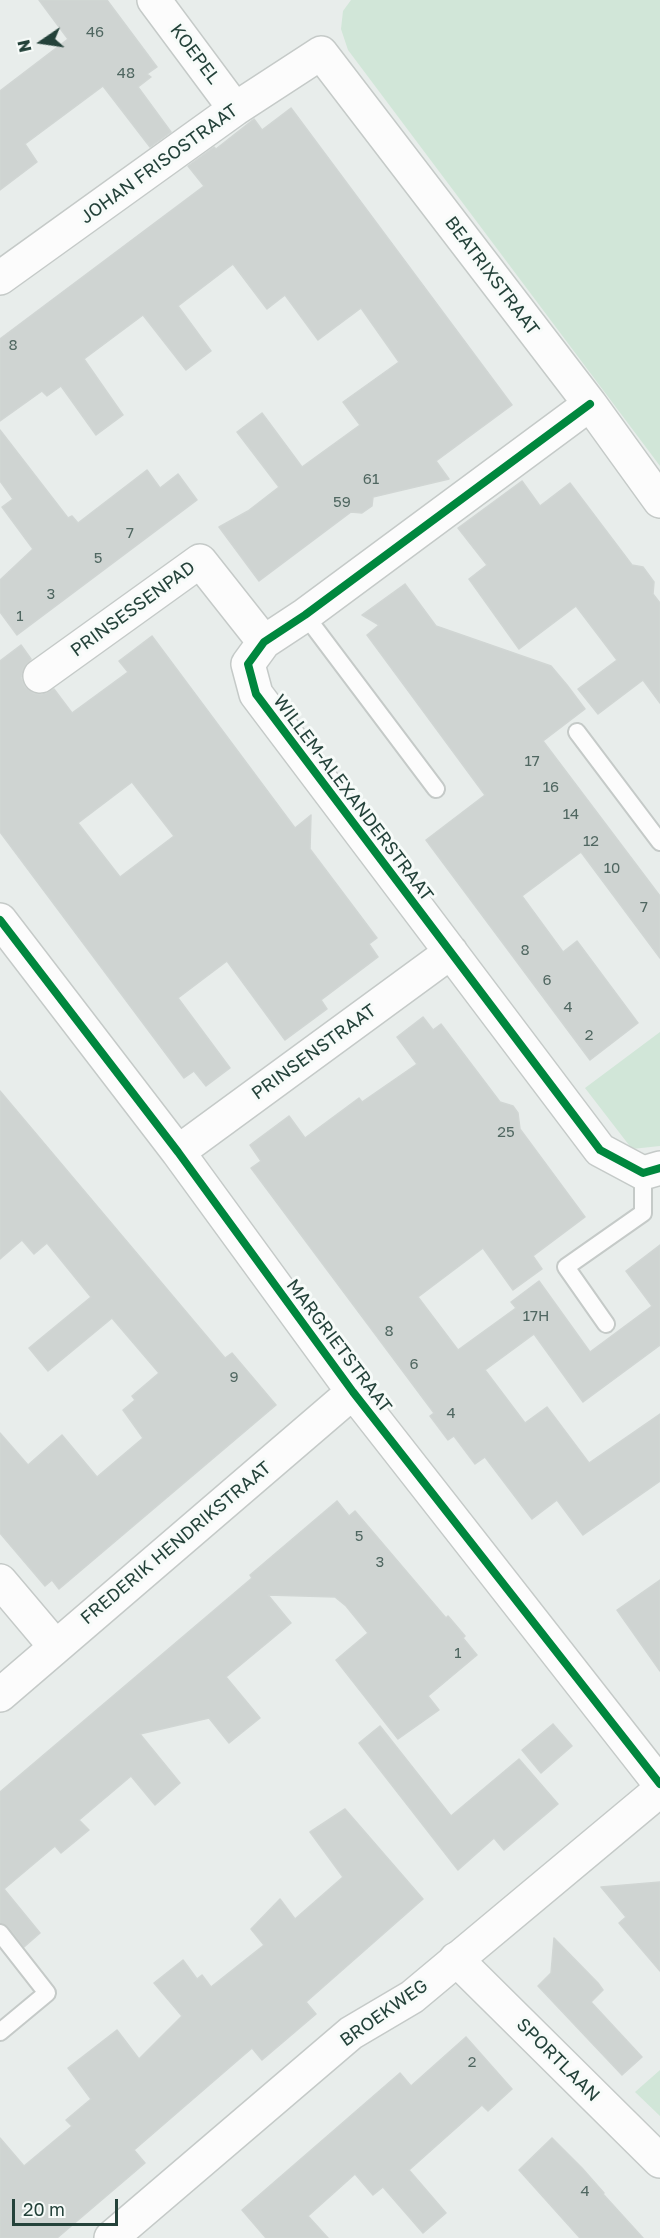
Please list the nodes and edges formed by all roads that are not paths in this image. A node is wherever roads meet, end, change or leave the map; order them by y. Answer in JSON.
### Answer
{"nodes":[{"id":1,"x":154,"y":0,"type":"edge"},
{"id":2,"x":321,"y":53,"type":"joint"},
{"id":3,"x":235,"y":109,"type":"junction"},
{"id":4,"x":3,"y":271,"type":"edge"},
{"id":5,"x":590,"y":404,"type":"junction"},
{"id":6,"x":660,"y":501,"type":"edge"},
{"id":7,"x":305,"y":615,"type":"junction"},
{"id":8,"x":264,"y":642,"type":"junction"},
{"id":9,"x":40,"y":676,"type":"dead end"},
{"id":10,"x":577,"y":732,"type":"dead end"},
{"id":11,"x":436,"y":789,"type":"dead end"},
{"id":12,"x":660,"y":842,"type":"edge"},
{"id":13,"x":0,"y":920,"type":"edge"},
{"id":14,"x":451,"y":952,"type":"junction"},
{"id":15,"x":178,"y":1152,"type":"junction"},
{"id":16,"x":652,"y":1170,"type":"edge"},
{"id":17,"x":606,"y":1324,"type":"dead end"},
{"id":18,"x":353,"y":1392,"type":"junction"},
{"id":19,"x":0,"y":1581,"type":"edge"},
{"id":20,"x":55,"y":1646,"type":"junction"},
{"id":21,"x":0,"y":1695,"type":"edge"},
{"id":22,"x":660,"y":1784,"type":"edge"},
{"id":23,"x":660,"y":1790,"type":"edge"},
{"id":24,"x":0,"y":1933,"type":"edge"},
{"id":25,"x":456,"y":1959,"type":"junction"},
{"id":26,"x":0,"y":2032,"type":"edge"},
{"id":27,"x":660,"y":2161,"type":"edge"},
{"id":28,"x":111,"y":2238,"type":"edge"}],
"edges":[{"from":1,"to":3,"type":"street","name":"KOEPEL"},
{"from":2,"to":3,"type":"street","name":"JOHAN FRISOSTRAAT"},
{"from":2,"to":5,"type":"street","name":"BEATRIXSTRAAT"},
{"from":3,"to":4,"type":"street","name":"JOHAN FRISOSTRAAT"},
{"from":5,"to":6,"type":"street","name":"BEATRIXSTRAAT"},
{"from":5,"to":7,"type":"street","name":"WILLEM-ALEXANDERSTRAAT"},
{"from":7,"to":8,"type":"street","name":"WILLEM-ALEXANDERSTRAAT"},
{"from":7,"to":11,"type":"lane"},
{"from":8,"to":9,"type":"street","name":"PRINSESSENPAD"},
{"from":8,"to":14,"type":"street","name":"WILLEM-ALEXANDERSTRAAT"},
{"from":10,"to":12,"type":"lane"},
{"from":13,"to":15,"type":"street","name":"MARGRIETSTRAAT"},
{"from":14,"to":15,"type":"street","name":"PRINSENSTRAAT"},
{"from":14,"to":16,"type":"street","name":"WILLEM-ALEXANDERSTRAAT"},
{"from":15,"to":18,"type":"street","name":"MARGRIETSTRAAT"},
{"from":16,"to":17,"type":"lane"},
{"from":18,"to":20,"type":"street","name":"FREDERIK HENDRIKSTRAAT"},
{"from":18,"to":22,"type":"street","name":"MARGRIETSTRAAT"},
{"from":19,"to":20,"type":"street"},
{"from":20,"to":21,"type":"street","name":"FREDERIK HENDRIKSTRAAT"},
{"from":23,"to":25,"type":"street","name":"BROEKWEG"},
{"from":24,"to":26,"type":"lane"},
{"from":25,"to":27,"type":"street","name":"SPORTLAAN"},
{"from":25,"to":28,"type":"street","name":"BROEKWEG"}]}
